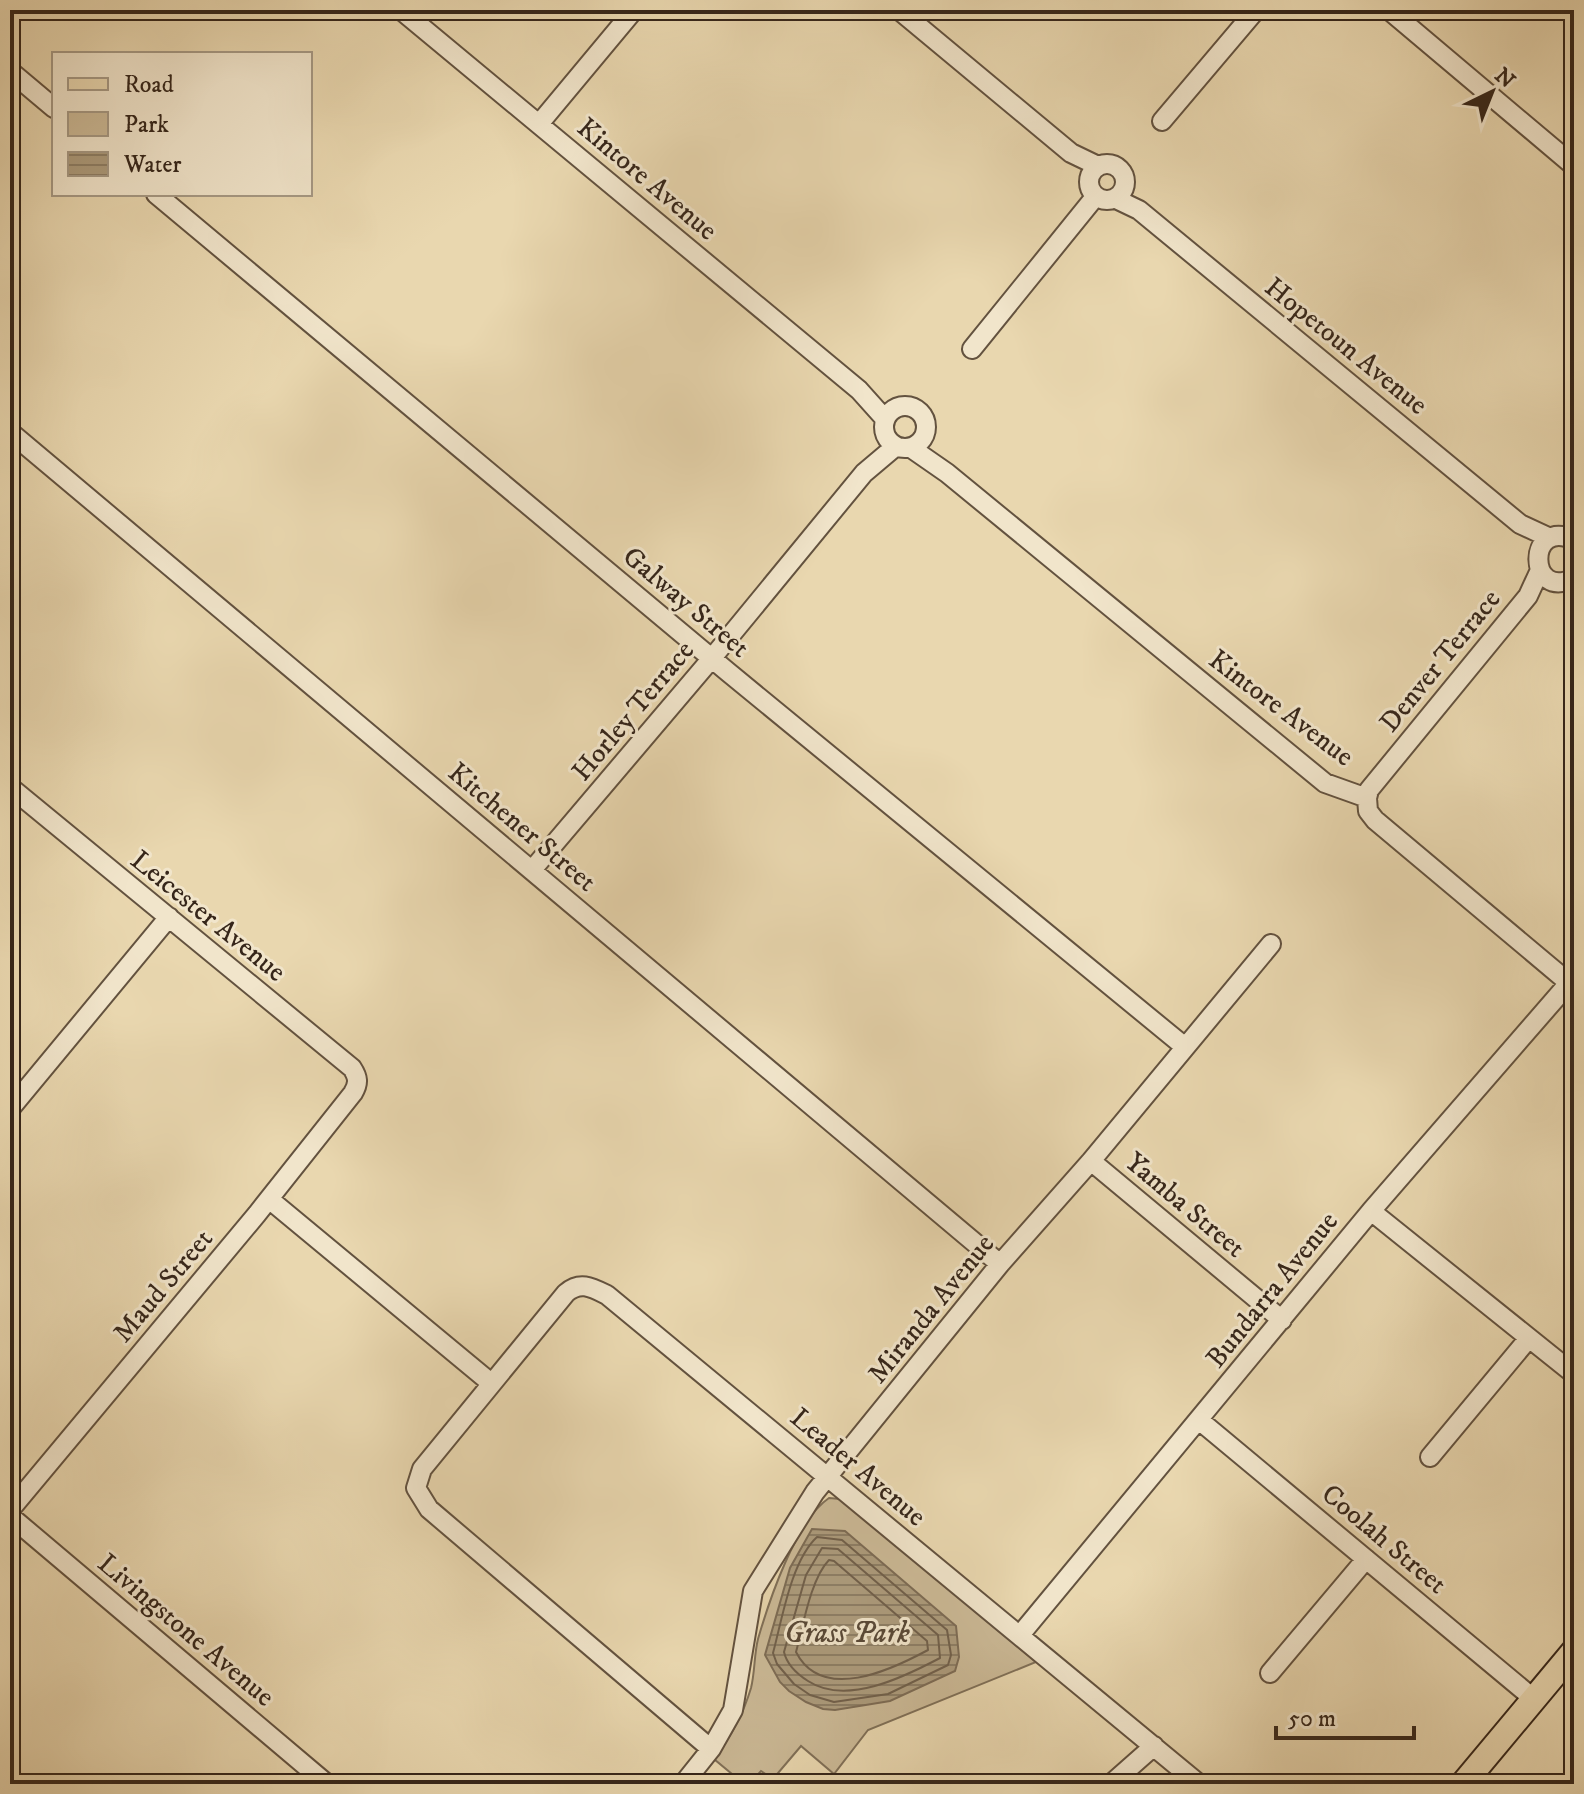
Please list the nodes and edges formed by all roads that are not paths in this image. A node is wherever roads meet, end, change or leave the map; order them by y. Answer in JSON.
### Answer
{"nodes":[{"id":1,"x":401,"y":10,"type":"edge"},
{"id":2,"x":634,"y":10,"type":"edge"},
{"id":3,"x":899,"y":10,"type":"edge"},
{"id":4,"x":1256,"y":10,"type":"edge"},
{"id":5,"x":1389,"y":10,"type":"edge"},
{"id":6,"x":10,"y":71,"type":"edge"},
{"id":7,"x":52,"y":106,"type":"edge"},
{"id":8,"x":1162,"y":121,"type":"dead end"},
{"id":9,"x":539,"y":124,"type":"junction"},
{"id":10,"x":1574,"y":166,"type":"edge"},
{"id":11,"x":1094,"y":172,"type":"junction"},
{"id":12,"x":1120,"y":193,"type":"junction"},
{"id":13,"x":158,"y":196,"type":"edge"},
{"id":14,"x":1095,"y":197,"type":"junction"},
{"id":15,"x":972,"y":349,"type":"dead end"},
{"id":16,"x":887,"y":420,"type":"junction"},
{"id":17,"x":10,"y":432,"type":"edge"},
{"id":18,"x":910,"y":444,"type":"junction"},
{"id":19,"x":864,"y":473,"type":"junction"},
{"id":20,"x":1520,"y":524,"type":"junction"},
{"id":21,"x":1566,"y":537,"type":"edge"},
{"id":22,"x":1558,"y":574,"type":"edge"},
{"id":23,"x":712,"y":658,"type":"junction"},
{"id":24,"x":10,"y":787,"type":"edge"},
{"id":25,"x":1367,"y":798,"type":"junction"},
{"id":26,"x":532,"y":870,"type":"junction"},
{"id":27,"x":169,"y":917,"type":"junction"},
{"id":28,"x":1271,"y":944,"type":"dead end"},
{"id":29,"x":1571,"y":985,"type":"edge"},
{"id":30,"x":1185,"y":1047,"type":"junction"},
{"id":31,"x":353,"y":1093,"type":"joint"},
{"id":32,"x":10,"y":1109,"type":"edge"},
{"id":33,"x":1091,"y":1161,"type":"junction"},
{"id":34,"x":269,"y":1199,"type":"junction"},
{"id":35,"x":1371,"y":1211,"type":"junction"},
{"id":36,"x":1000,"y":1264,"type":"junction"},
{"id":37,"x":1282,"y":1320,"type":"junction"},
{"id":38,"x":1529,"y":1338,"type":"junction"},
{"id":39,"x":1574,"y":1374,"type":"edge"},
{"id":40,"x":491,"y":1383,"type":"junction"},
{"id":41,"x":1199,"y":1420,"type":"junction"},
{"id":42,"x":1430,"y":1457,"type":"dead end"},
{"id":43,"x":828,"y":1478,"type":"junction"},
{"id":44,"x":10,"y":1513,"type":"edge"},
{"id":45,"x":1366,"y":1559,"type":"junction"},
{"id":46,"x":1020,"y":1635,"type":"junction"},
{"id":47,"x":1574,"y":1651,"type":"edge"},
{"id":48,"x":1270,"y":1673,"type":"dead end"},
{"id":49,"x":1534,"y":1699,"type":"junction"},
{"id":50,"x":1154,"y":1746,"type":"junction"},
{"id":51,"x":711,"y":1749,"type":"junction"},
{"id":52,"x":327,"y":1784,"type":"edge"},
{"id":53,"x":683,"y":1784,"type":"edge"},
{"id":54,"x":1111,"y":1784,"type":"edge"},
{"id":55,"x":1199,"y":1784,"type":"edge"},
{"id":56,"x":1463,"y":1784,"type":"edge"}],
"edges":[{"from":1,"to":9,"type":"street","name":"Kintore Avenue"},
{"from":2,"to":9,"type":"street"},
{"from":3,"to":11,"type":"street"},
{"from":4,"to":8,"type":"street"},
{"from":5,"to":10,"type":"street"},
{"from":6,"to":7,"type":"street"},
{"from":9,"to":16,"type":"street","name":"Kintore Avenue"},
{"from":11,"to":12,"type":"street"},
{"from":11,"to":14,"type":"street"},
{"from":12,"to":14,"type":"street"},
{"from":12,"to":20,"type":"street","name":"Hopetoun Avenue"},
{"from":13,"to":23,"type":"street","name":"Galway Street"},
{"from":14,"to":15,"type":"street"},
{"from":16,"to":18,"type":"street"},
{"from":16,"to":18,"type":"street"},
{"from":16,"to":19,"type":"street","name":"Horley Terrace"},
{"from":17,"to":26,"type":"street","name":"Kitchener Street"},
{"from":18,"to":19,"type":"street","name":"Horley Terrace"},
{"from":18,"to":25,"type":"street","name":"Kintore Avenue"},
{"from":19,"to":23,"type":"street","name":"Horley Terrace"},
{"from":20,"to":21,"type":"street","name":"Hopetoun Avenue"},
{"from":20,"to":22,"type":"street","name":"Hopetoun Avenue"},
{"from":21,"to":22,"type":"street"},
{"from":22,"to":25,"type":"street","name":"Denver Terrace"},
{"from":23,"to":26,"type":"street","name":"Horley Terrace"},
{"from":23,"to":30,"type":"street","name":"Galway Street"},
{"from":24,"to":27,"type":"street","name":"Leicester Avenue"},
{"from":25,"to":29,"type":"street","name":"Kintore Avenue"},
{"from":26,"to":36,"type":"street","name":"Kitchener Street"},
{"from":27,"to":31,"type":"street","name":"Leicester Avenue"},
{"from":27,"to":32,"type":"street"},
{"from":28,"to":30,"type":"street","name":"Miranda Avenue"},
{"from":29,"to":35,"type":"street","name":"Bundarra Avenue"},
{"from":30,"to":33,"type":"street","name":"Miranda Avenue"},
{"from":31,"to":34,"type":"street","name":"Maud Street"},
{"from":33,"to":36,"type":"street","name":"Miranda Avenue"},
{"from":33,"to":37,"type":"street","name":"Yamba Street"},
{"from":34,"to":40,"type":"street"},
{"from":34,"to":44,"type":"street","name":"Maud Street"},
{"from":35,"to":37,"type":"street","name":"Bundarra Avenue"},
{"from":35,"to":38,"type":"street"},
{"from":36,"to":43,"type":"street","name":"Miranda Avenue"},
{"from":37,"to":41,"type":"street","name":"Bundarra Avenue"},
{"from":38,"to":39,"type":"street"},
{"from":38,"to":42,"type":"street"},
{"from":40,"to":43,"type":"street","name":"Leader Avenue"},
{"from":40,"to":51,"type":"street","name":"Leader Avenue"},
{"from":41,"to":45,"type":"street","name":"Coolah Street"},
{"from":41,"to":46,"type":"street","name":"Bundarra Avenue"},
{"from":43,"to":46,"type":"street","name":"Leader Avenue"},
{"from":43,"to":51,"type":"street","name":"Miranda Avenue"},
{"from":44,"to":52,"type":"street","name":"Livingstone Avenue"},
{"from":45,"to":48,"type":"street"},
{"from":45,"to":49,"type":"street","name":"Coolah Street"},
{"from":46,"to":50,"type":"street","name":"Leader Avenue"},
{"from":47,"to":49,"type":"main road"},
{"from":49,"to":56,"type":"main road"},
{"from":50,"to":54,"type":"street"},
{"from":50,"to":55,"type":"street","name":"Leader Avenue"},
{"from":51,"to":53,"type":"street","name":"Miranda Avenue"}]}
